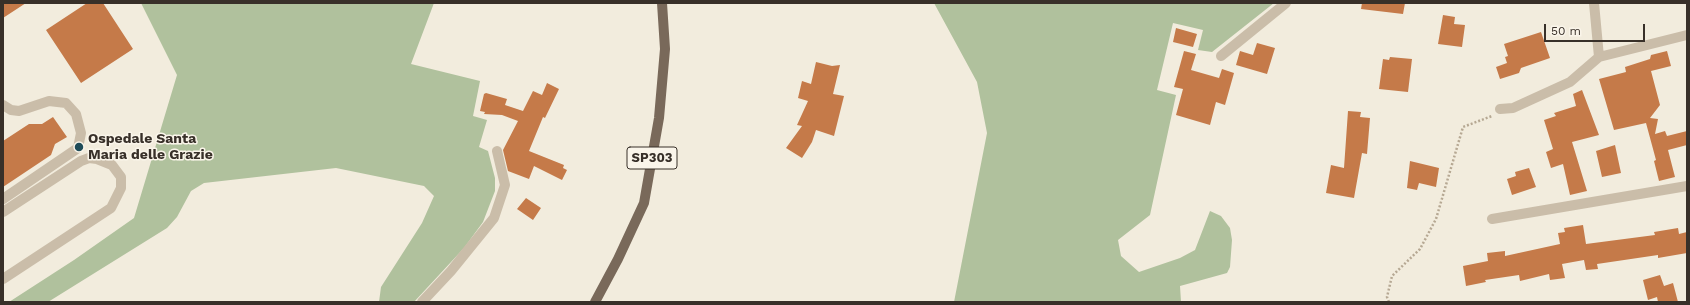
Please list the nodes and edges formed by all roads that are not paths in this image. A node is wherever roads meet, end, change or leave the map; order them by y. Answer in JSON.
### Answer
{"nodes":[{"id":1,"x":662,"y":3,"type":"edge"},
{"id":2,"x":1286,"y":3,"type":"edge"},
{"id":3,"x":1594,"y":3,"type":"edge"},
{"id":4,"x":1687,"y":35,"type":"edge"},
{"id":5,"x":1221,"y":56,"type":"dead end"},
{"id":6,"x":1599,"y":57,"type":"junction"},
{"id":7,"x":3,"y":105,"type":"edge"},
{"id":8,"x":1500,"y":109,"type":"road end"},
{"id":9,"x":497,"y":151,"type":"dead end"},
{"id":10,"x":1687,"y":186,"type":"edge"},
{"id":11,"x":3,"y":199,"type":"edge"},
{"id":12,"x":3,"y":212,"type":"edge"},
{"id":13,"x":1492,"y":219,"type":"dead end"},
{"id":14,"x":3,"y":279,"type":"edge"},
{"id":15,"x":422,"y":302,"type":"edge"},
{"id":16,"x":595,"y":302,"type":"edge"}],
"edges":[{"from":1,"to":16,"type":"main road","number":"SP303"},
{"from":2,"to":5,"type":"street"},
{"from":3,"to":6,"type":"street"},
{"from":4,"to":6,"type":"street"},
{"from":6,"to":8,"type":"street"},
{"from":7,"to":11,"type":"street"},
{"from":9,"to":15,"type":"street"},
{"from":10,"to":13,"type":"street"},
{"from":12,"to":14,"type":"street"}]}
